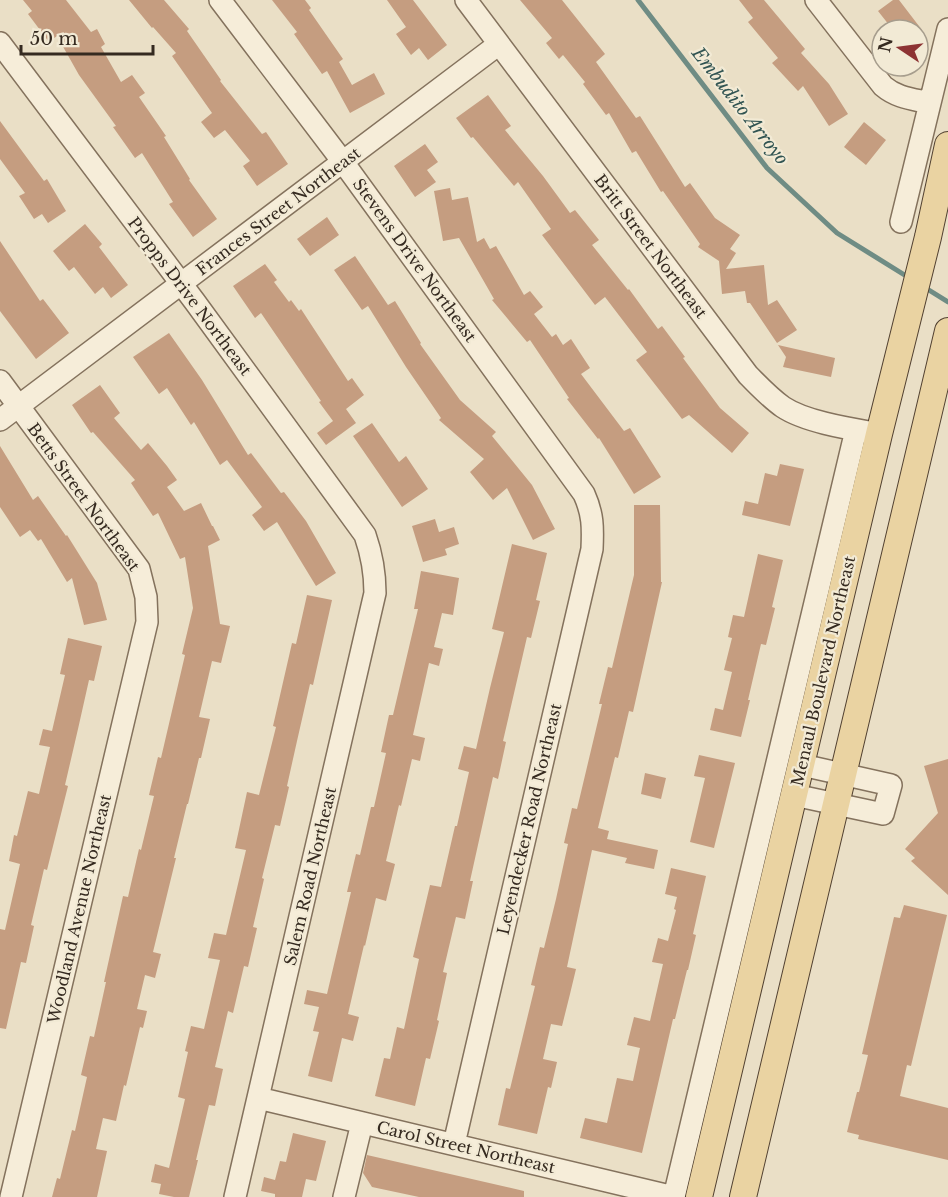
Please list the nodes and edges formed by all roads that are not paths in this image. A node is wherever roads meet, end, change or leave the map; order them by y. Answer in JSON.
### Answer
{"nodes":[{"id":1,"x":220,"y":0,"type":"edge"},
{"id":2,"x":466,"y":0,"type":"edge"},
{"id":3,"x":816,"y":0,"type":"edge"},
{"id":4,"x":948,"y":29,"type":"edge"},
{"id":5,"x":0,"y":44,"type":"edge"},
{"id":6,"x":499,"y":44,"type":"junction"},
{"id":7,"x":930,"y":103,"type":"junction"},
{"id":8,"x":948,"y":145,"type":"edge"},
{"id":9,"x":344,"y":162,"type":"junction"},
{"id":10,"x":901,"y":222,"type":"dead end"},
{"id":11,"x":182,"y":284,"type":"junction"},
{"id":12,"x":947,"y":335,"type":"edge"},
{"id":13,"x":0,"y":381,"type":"edge"},
{"id":14,"x":942,"y":385,"type":"edge"},
{"id":15,"x":19,"y":406,"type":"junction"},
{"id":16,"x":0,"y":420,"type":"edge"},
{"id":17,"x":868,"y":432,"type":"junction"},
{"id":18,"x":584,"y":494,"type":"joint"},
{"id":19,"x":372,"y":553,"type":"joint"},
{"id":20,"x":147,"y":622,"type":"joint"},
{"id":21,"x":802,"y":765,"type":"junction"},
{"id":22,"x":843,"y":775,"type":"junction"},
{"id":23,"x":794,"y":795,"type":"junction"},
{"id":24,"x":836,"y":804,"type":"junction"},
{"id":25,"x":258,"y":1098,"type":"junction"},
{"id":26,"x":362,"y":1123,"type":"junction"},
{"id":27,"x":454,"y":1144,"type":"junction"},
{"id":28,"x":11,"y":1197,"type":"edge"},
{"id":29,"x":235,"y":1197,"type":"edge"},
{"id":30,"x":344,"y":1197,"type":"edge"},
{"id":31,"x":674,"y":1197,"type":"edge"},
{"id":32,"x":699,"y":1197,"type":"edge"},
{"id":33,"x":743,"y":1197,"type":"edge"}],
"edges":[{"from":1,"to":9,"type":"street","name":"Stevens Drive Northeast"},
{"from":2,"to":6,"type":"street","name":"Britt Street Northeast"},
{"from":3,"to":7,"type":"street"},
{"from":4,"to":7,"type":"street"},
{"from":5,"to":11,"type":"street","name":"Propps Drive Northeast"},
{"from":6,"to":9,"type":"street","name":"Frances Street Northeast"},
{"from":6,"to":17,"type":"street","name":"Britt Street Northeast"},
{"from":7,"to":10,"type":"street"},
{"from":8,"to":17,"type":"main road","name":"Menaul Boulevard Northeast"},
{"from":9,"to":11,"type":"street","name":"Frances Street Northeast"},
{"from":9,"to":18,"type":"street","name":"Stevens Drive Northeast"},
{"from":11,"to":15,"type":"street","name":"Frances Street Northeast"},
{"from":11,"to":19,"type":"street","name":"Propps Drive Northeast"},
{"from":12,"to":14,"type":"main road"},
{"from":13,"to":15,"type":"street","name":"Betts Street Northeast"},
{"from":14,"to":22,"type":"main road"},
{"from":15,"to":16,"type":"street","name":"Frances Street Northeast"},
{"from":15,"to":20,"type":"street","name":"Betts Street Northeast"},
{"from":17,"to":21,"type":"main road","name":"Menaul Boulevard Northeast"},
{"from":17,"to":31,"type":"street"},
{"from":18,"to":27,"type":"street","name":"Leyendecker Road Northeast"},
{"from":19,"to":25,"type":"street","name":"Salem Road Northeast"},
{"from":20,"to":28,"type":"street","name":"Woodland Avenue Northeast"},
{"from":21,"to":22,"type":"street"},
{"from":21,"to":23,"type":"main road","name":"Menaul Boulevard Northeast"},
{"from":22,"to":24,"type":"main road"},
{"from":22,"to":24,"type":"street"},
{"from":23,"to":24,"type":"street"},
{"from":23,"to":32,"type":"main road","name":"Menaul Boulevard Northeast"},
{"from":24,"to":33,"type":"main road"},
{"from":25,"to":26,"type":"street","name":"Carol Street Northeast"},
{"from":25,"to":29,"type":"street","name":"Salem Road Northeast"},
{"from":26,"to":27,"type":"street","name":"Carol Street Northeast"},
{"from":26,"to":30,"type":"street"},
{"from":27,"to":31,"type":"street","name":"Carol Street Northeast"}]}
